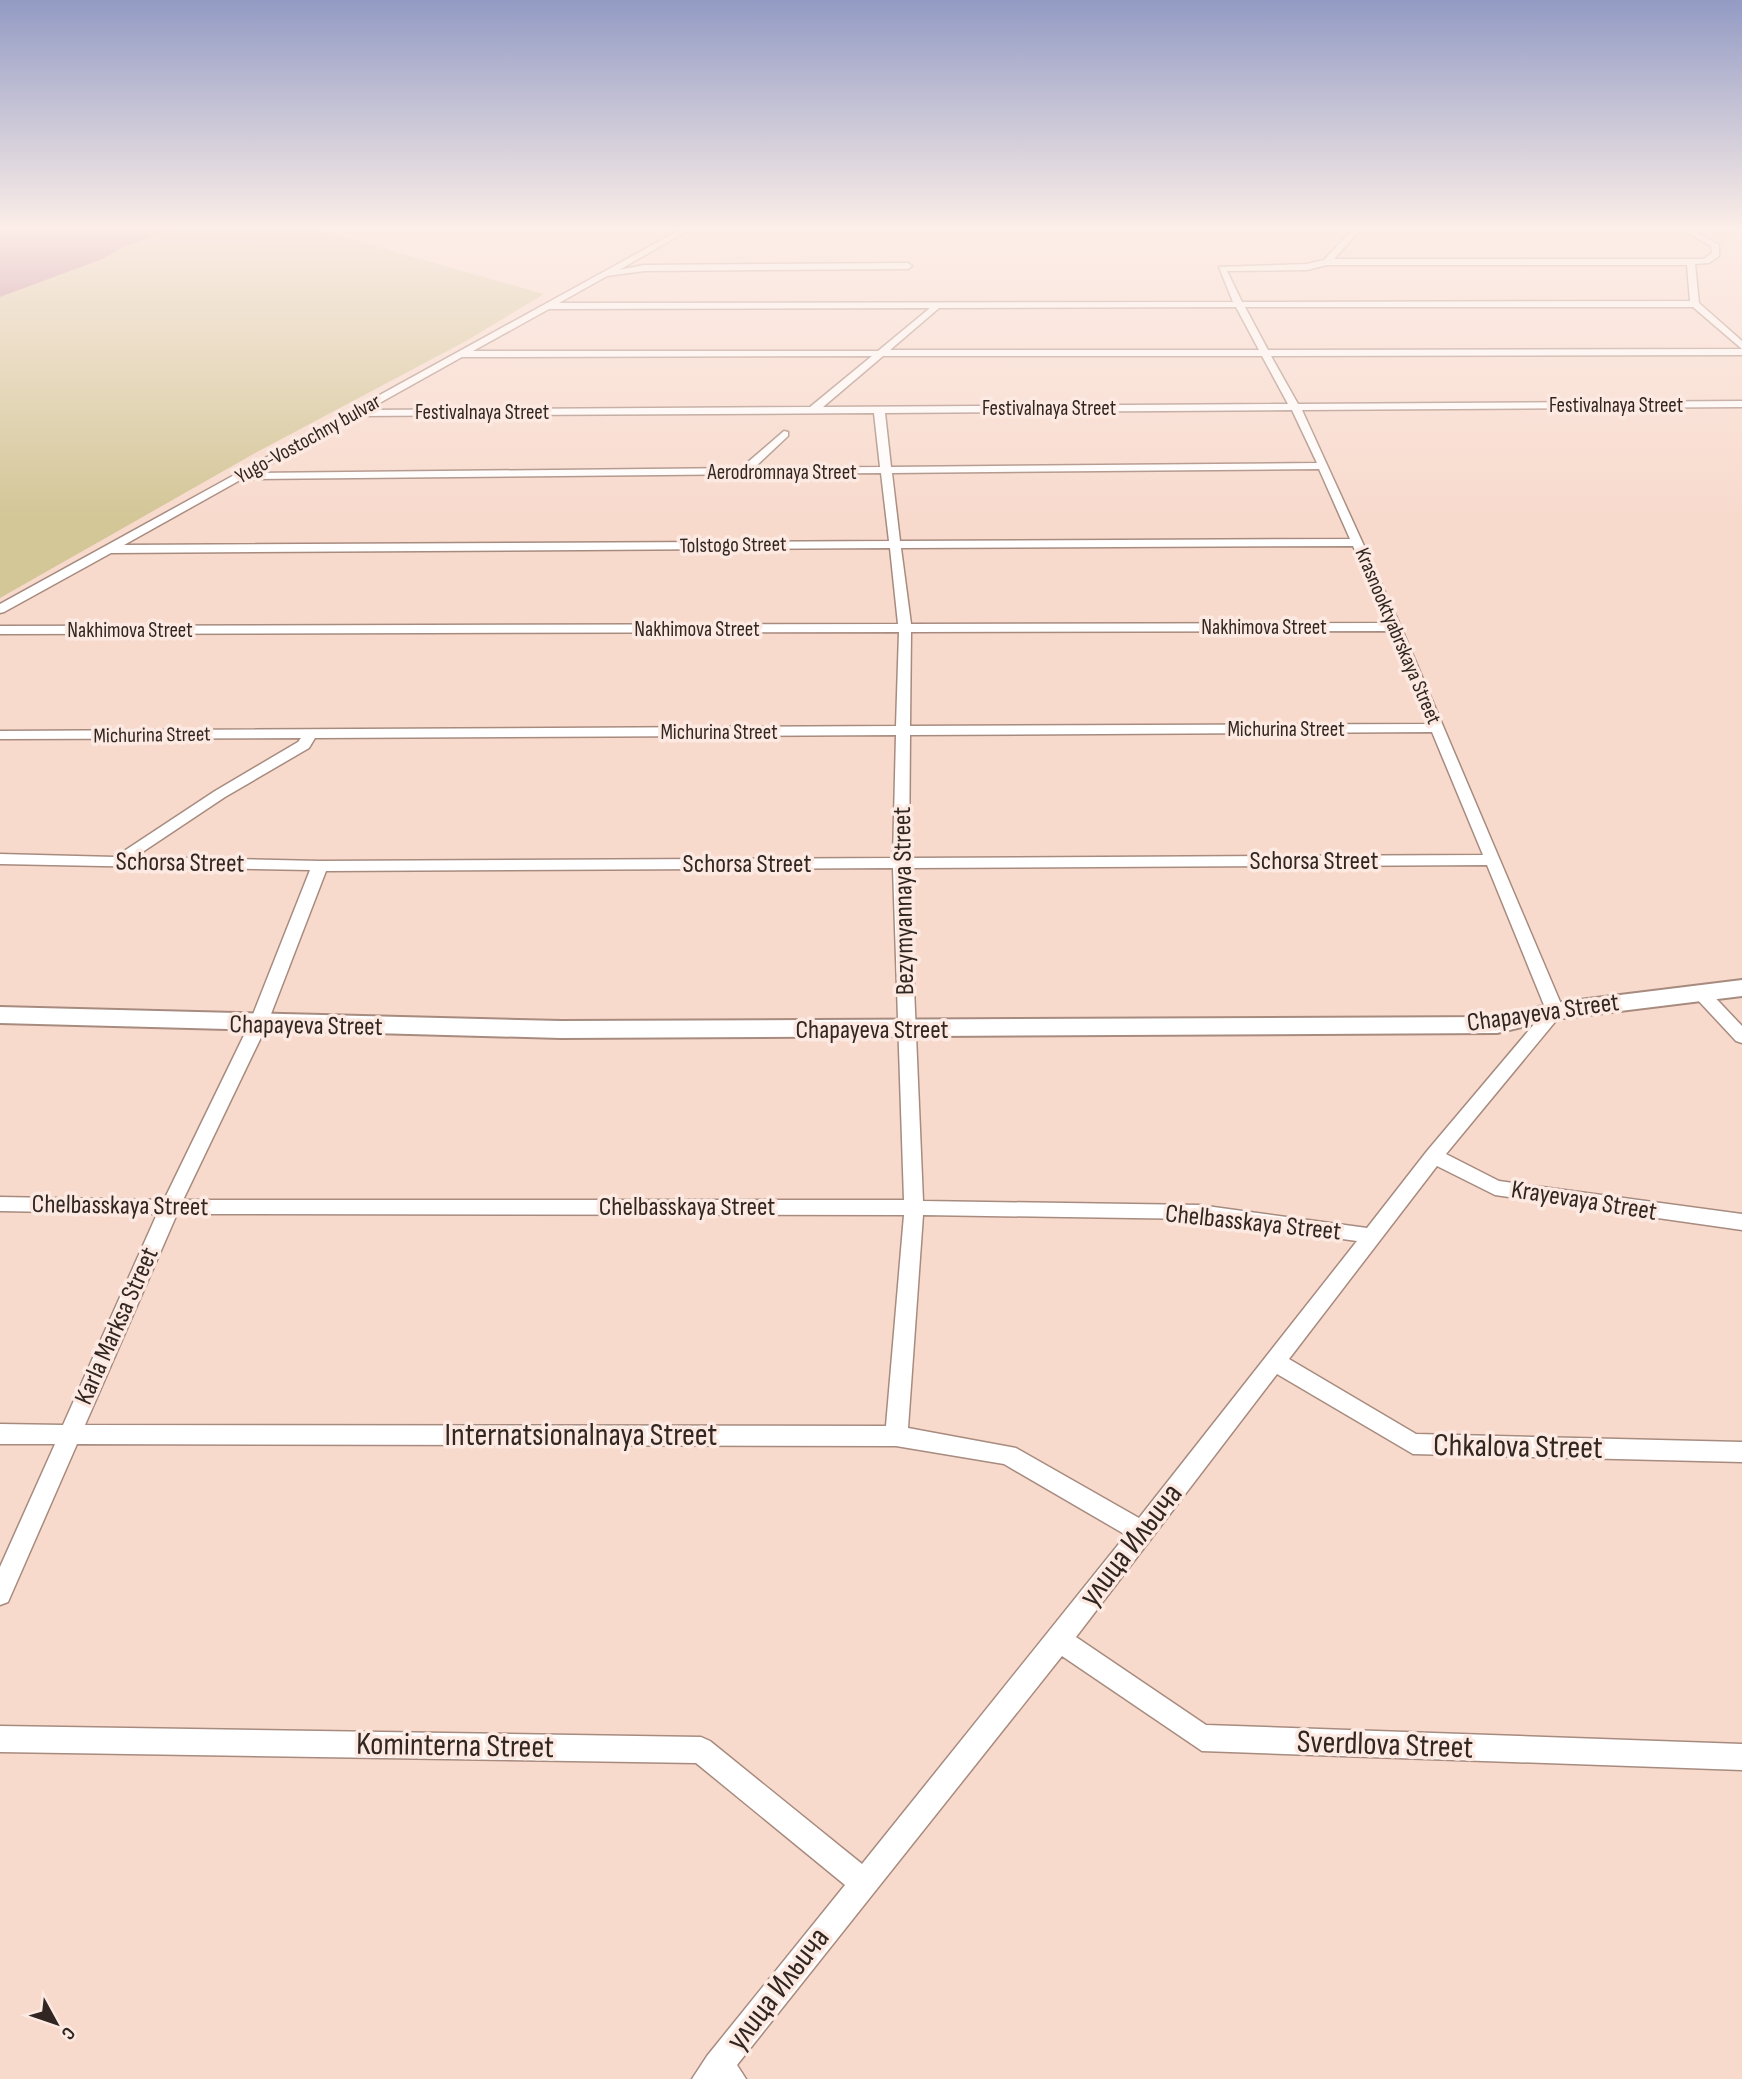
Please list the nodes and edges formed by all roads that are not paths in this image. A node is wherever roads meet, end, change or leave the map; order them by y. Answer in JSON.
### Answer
{"nodes":[{"id":1,"x":514,"y":324,"type":"edge"},
{"id":2,"x":916,"y":324,"type":"edge"},
{"id":3,"x":1248,"y":324,"type":"edge"},
{"id":4,"x":1717,"y":324,"type":"edge"},
{"id":5,"x":1742,"y":346,"type":"edge"},
{"id":6,"x":1742,"y":352,"type":"edge"},
{"id":7,"x":460,"y":354,"type":"junction"},
{"id":8,"x":1265,"y":354,"type":"junction"},
{"id":9,"x":878,"y":355,"type":"junction"},
{"id":10,"x":1742,"y":404,"type":"edge"},
{"id":11,"x":1293,"y":407,"type":"junction"},
{"id":12,"x":879,"y":409,"type":"junction"},
{"id":13,"x":813,"y":410,"type":"junction"},
{"id":14,"x":355,"y":413,"type":"junction"},
{"id":15,"x":784,"y":434,"type":"dead end"},
{"id":16,"x":1323,"y":466,"type":"junction"},
{"id":17,"x":887,"y":471,"type":"junction"},
{"id":18,"x":743,"y":472,"type":"junction"},
{"id":19,"x":241,"y":476,"type":"junction"},
{"id":20,"x":1358,"y":542,"type":"junction"},
{"id":21,"x":896,"y":544,"type":"junction"},
{"id":22,"x":107,"y":549,"type":"junction"},
{"id":23,"x":0,"y":610,"type":"edge"},
{"id":24,"x":1395,"y":627,"type":"junction"},
{"id":25,"x":905,"y":629,"type":"junction"},
{"id":26,"x":0,"y":630,"type":"edge"},
{"id":27,"x":1437,"y":728,"type":"junction"},
{"id":28,"x":902,"y":732,"type":"junction"},
{"id":29,"x":310,"y":733,"type":"junction"},
{"id":30,"x":0,"y":735,"type":"edge"},
{"id":31,"x":0,"y":859,"type":"edge"},
{"id":32,"x":1493,"y":860,"type":"junction"},
{"id":33,"x":118,"y":862,"type":"junction"},
{"id":34,"x":901,"y":864,"type":"junction"},
{"id":35,"x":320,"y":866,"type":"junction"},
{"id":36,"x":1742,"y":988,"type":"edge"},
{"id":37,"x":1701,"y":993,"type":"junction"},
{"id":38,"x":1555,"y":1011,"type":"junction"},
{"id":39,"x":0,"y":1015,"type":"edge"},
{"id":40,"x":257,"y":1027,"type":"junction"},
{"id":41,"x":908,"y":1031,"type":"junction"},
{"id":42,"x":1742,"y":1037,"type":"edge"},
{"id":43,"x":1434,"y":1156,"type":"junction"},
{"id":44,"x":0,"y":1204,"type":"edge"},
{"id":45,"x":170,"y":1207,"type":"junction"},
{"id":46,"x":915,"y":1208,"type":"junction"},
{"id":47,"x":1742,"y":1222,"type":"edge"},
{"id":48,"x":1373,"y":1236,"type":"junction"},
{"id":49,"x":1275,"y":1362,"type":"junction"},
{"id":50,"x":69,"y":1433,"type":"junction"},
{"id":51,"x":0,"y":1434,"type":"edge"},
{"id":52,"x":896,"y":1436,"type":"junction"},
{"id":53,"x":1742,"y":1452,"type":"edge"},
{"id":54,"x":1141,"y":1531,"type":"junction"},
{"id":55,"x":0,"y":1594,"type":"edge"},
{"id":56,"x":1059,"y":1640,"type":"junction"},
{"id":57,"x":0,"y":1739,"type":"edge"},
{"id":58,"x":1742,"y":1757,"type":"edge"},
{"id":59,"x":862,"y":1882,"type":"junction"},
{"id":60,"x":719,"y":2075,"type":"edge"}],
"edges":[{"from":1,"to":7,"type":"street","name":"Yugo-Vostochny bulvar"},
{"from":2,"to":9,"type":"street"},
{"from":3,"to":8,"type":"street","name":"Krasnooktyabrskaya Street"},
{"from":4,"to":5,"type":"street"},
{"from":6,"to":8,"type":"street"},
{"from":7,"to":9,"type":"street"},
{"from":7,"to":14,"type":"street","name":"Yugo-Vostochny bulvar"},
{"from":8,"to":9,"type":"street"},
{"from":8,"to":11,"type":"street","name":"Krasnooktyabrskaya Street"},
{"from":9,"to":13,"type":"street"},
{"from":10,"to":11,"type":"street","name":"Festivalnaya Street"},
{"from":11,"to":12,"type":"street","name":"Festivalnaya Street"},
{"from":11,"to":16,"type":"street","name":"Krasnooktyabrskaya Street"},
{"from":12,"to":13,"type":"street","name":"Festivalnaya Street"},
{"from":12,"to":17,"type":"street","name":"Bezymyannaya Street"},
{"from":13,"to":14,"type":"street","name":"Festivalnaya Street"},
{"from":14,"to":19,"type":"street","name":"Yugo-Vostochny bulvar"},
{"from":15,"to":18,"type":"street"},
{"from":16,"to":17,"type":"street","name":"Aerodromnaya Street"},
{"from":16,"to":20,"type":"street","name":"Krasnooktyabrskaya Street"},
{"from":17,"to":18,"type":"street","name":"Aerodromnaya Street"},
{"from":17,"to":21,"type":"street","name":"Bezymyannaya Street"},
{"from":18,"to":19,"type":"street","name":"Aerodromnaya Street"},
{"from":19,"to":22,"type":"street","name":"Yugo-Vostochny bulvar"},
{"from":20,"to":21,"type":"street","name":"Tolstogo Street"},
{"from":20,"to":24,"type":"street","name":"Krasnooktyabrskaya Street"},
{"from":21,"to":22,"type":"street","name":"Tolstogo Street"},
{"from":21,"to":25,"type":"street","name":"Bezymyannaya Street"},
{"from":22,"to":23,"type":"street","name":"Yugo-Vostochny bulvar"},
{"from":24,"to":25,"type":"street","name":"Nakhimova Street"},
{"from":24,"to":27,"type":"street","name":"Krasnooktyabrskaya Street"},
{"from":25,"to":26,"type":"street","name":"Nakhimova Street"},
{"from":25,"to":28,"type":"street","name":"Bezymyannaya Street"},
{"from":27,"to":28,"type":"street","name":"Michurina Street"},
{"from":27,"to":32,"type":"street","name":"Krasnooktyabrskaya Street"},
{"from":28,"to":29,"type":"street","name":"Michurina Street"},
{"from":28,"to":34,"type":"street","name":"Bezymyannaya Street"},
{"from":29,"to":30,"type":"street","name":"Michurina Street"},
{"from":29,"to":33,"type":"street"},
{"from":31,"to":33,"type":"street","name":"Schorsa Street"},
{"from":32,"to":34,"type":"street","name":"Schorsa Street"},
{"from":32,"to":38,"type":"street","name":"Krasnooktyabrskaya Street"},
{"from":33,"to":35,"type":"street","name":"Schorsa Street"},
{"from":34,"to":35,"type":"street","name":"Schorsa Street"},
{"from":34,"to":41,"type":"street","name":"Bezymyannaya Street"},
{"from":35,"to":40,"type":"street","name":"Karla Marksa Street"},
{"from":36,"to":37,"type":"main road","name":"Chapayeva Street"},
{"from":37,"to":38,"type":"main road","name":"Chapayeva Street"},
{"from":37,"to":42,"type":"street"},
{"from":38,"to":41,"type":"main road","name":"Chapayeva Street"},
{"from":38,"to":43,"type":"street","name":"улица Ильича"},
{"from":39,"to":40,"type":"main road","name":"Chapayeva Street"},
{"from":40,"to":41,"type":"main road","name":"Chapayeva Street"},
{"from":40,"to":45,"type":"street","name":"Karla Marksa Street"},
{"from":41,"to":46,"type":"street","name":"Bezymyannaya Street"},
{"from":43,"to":47,"type":"street","name":"Krayevaya Street"},
{"from":43,"to":48,"type":"street","name":"улица Ильича"},
{"from":44,"to":45,"type":"street","name":"Chelbasskaya Street"},
{"from":45,"to":46,"type":"street","name":"Chelbasskaya Street"},
{"from":45,"to":50,"type":"street","name":"Karla Marksa Street"},
{"from":46,"to":48,"type":"street","name":"Chelbasskaya Street"},
{"from":46,"to":52,"type":"street","name":"Bezymyannaya Street"},
{"from":48,"to":49,"type":"street","name":"улица Ильича"},
{"from":49,"to":53,"type":"street","name":"Chkalova Street"},
{"from":49,"to":54,"type":"street","name":"улица Ильича"},
{"from":50,"to":51,"type":"street","name":"Internatsionalnaya Street"},
{"from":50,"to":52,"type":"street","name":"Internatsionalnaya Street"},
{"from":50,"to":55,"type":"street","name":"Karla Marksa Street"},
{"from":52,"to":54,"type":"street","name":"Internatsionalnaya Street"},
{"from":54,"to":56,"type":"street","name":"улица Ильича"},
{"from":56,"to":58,"type":"street","name":"Sverdlova Street"},
{"from":56,"to":59,"type":"street","name":"улица Ильича"},
{"from":57,"to":59,"type":"street","name":"Kominterna Street"},
{"from":59,"to":60,"type":"street","name":"улица Ильича"}]}
